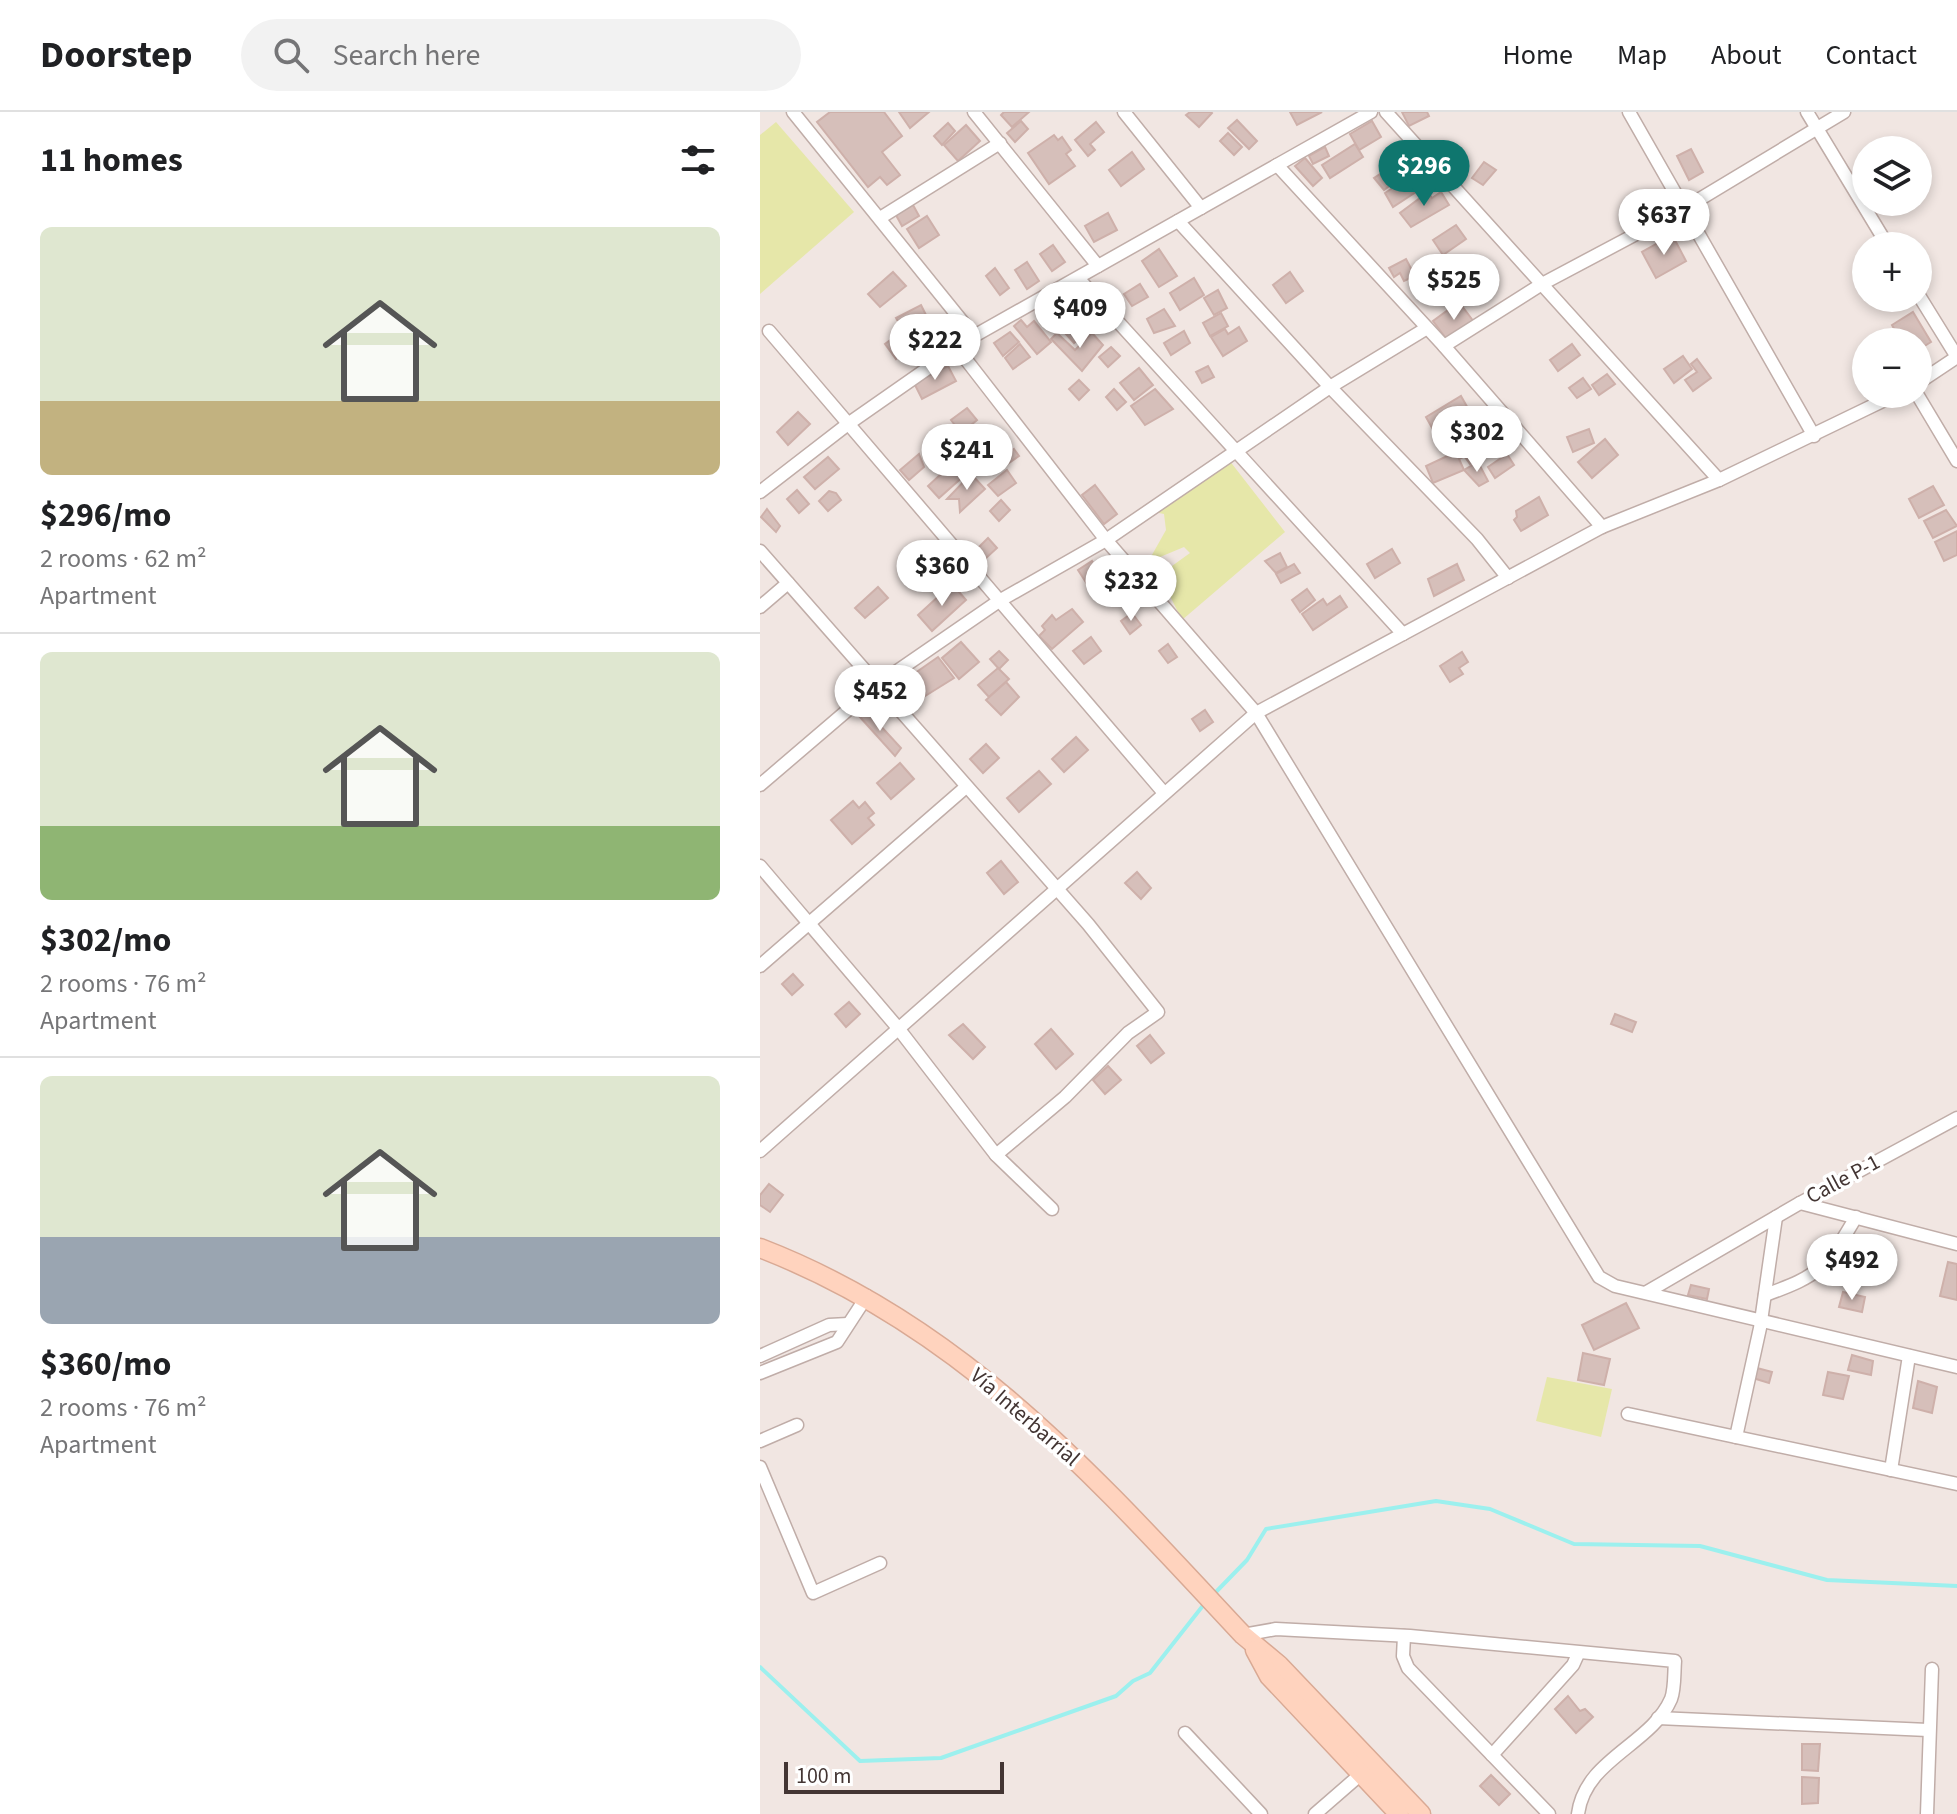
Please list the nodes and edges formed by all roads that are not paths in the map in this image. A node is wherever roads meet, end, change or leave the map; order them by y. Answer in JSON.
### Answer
{"nodes":[{"id":1,"x":793,"y":112,"type":"edge"},
{"id":2,"x":974,"y":112,"type":"edge"},
{"id":3,"x":1124,"y":112,"type":"edge"},
{"id":4,"x":1371,"y":112,"type":"edge"},
{"id":5,"x":1386,"y":112,"type":"edge"},
{"id":6,"x":1629,"y":112,"type":"edge"},
{"id":7,"x":1807,"y":112,"type":"edge"},
{"id":8,"x":1844,"y":112,"type":"edge"},
{"id":9,"x":1355,"y":116,"type":"edge"},
{"id":10,"x":1816,"y":129,"type":"junction"},
{"id":11,"x":1000,"y":143,"type":"junction"},
{"id":12,"x":1277,"y":165,"type":"junction"},
{"id":13,"x":1201,"y":208,"type":"junction"},
{"id":14,"x":1685,"y":208,"type":"junction"},
{"id":15,"x":880,"y":218,"type":"junction"},
{"id":16,"x":1178,"y":221,"type":"junction"},
{"id":17,"x":1879,"y":232,"type":"edge"},
{"id":18,"x":1098,"y":266,"type":"junction"},
{"id":19,"x":1078,"y":278,"type":"junction"},
{"id":20,"x":1542,"y":284,"type":"junction"},
{"id":21,"x":1929,"y":312,"type":"edge"},
{"id":22,"x":1427,"y":328,"type":"junction"},
{"id":23,"x":769,"y":331,"type":"dead end"},
{"id":24,"x":974,"y":336,"type":"junction"},
{"id":25,"x":1444,"y":346,"type":"junction"},
{"id":26,"x":957,"y":348,"type":"junction"},
{"id":27,"x":1957,"y":357,"type":"edge"},
{"id":28,"x":1932,"y":374,"type":"edge"},
{"id":29,"x":1330,"y":387,"type":"junction"},
{"id":30,"x":1869,"y":408,"type":"edge"},
{"id":31,"x":1925,"y":408,"type":"edge"},
{"id":32,"x":848,"y":424,"type":"junction"},
{"id":33,"x":1814,"y":436,"type":"junction"},
{"id":34,"x":1237,"y":450,"type":"junction"},
{"id":35,"x":1957,"y":461,"type":"edge"},
{"id":36,"x":1719,"y":480,"type":"junction"},
{"id":37,"x":760,"y":492,"type":"edge"},
{"id":38,"x":1602,"y":527,"type":"junction"},
{"id":39,"x":1106,"y":540,"type":"junction"},
{"id":40,"x":760,"y":551,"type":"edge"},
{"id":41,"x":1508,"y":578,"type":"junction"},
{"id":42,"x":788,"y":583,"type":"junction"},
{"id":43,"x":999,"y":601,"type":"junction"},
{"id":44,"x":760,"y":607,"type":"edge"},
{"id":45,"x":1403,"y":634,"type":"junction"},
{"id":46,"x":877,"y":685,"type":"junction"},
{"id":47,"x":1256,"y":713,"type":"junction"},
{"id":48,"x":760,"y":785,"type":"edge"},
{"id":49,"x":966,"y":787,"type":"junction"},
{"id":50,"x":1164,"y":793,"type":"junction"},
{"id":51,"x":760,"y":866,"type":"edge"},
{"id":52,"x":1055,"y":888,"type":"junction"},
{"id":53,"x":809,"y":923,"type":"junction"},
{"id":54,"x":760,"y":966,"type":"edge"},
{"id":55,"x":898,"y":1028,"type":"junction"},
{"id":56,"x":1957,"y":1118,"type":"edge"},
{"id":57,"x":760,"y":1150,"type":"edge"},
{"id":58,"x":996,"y":1155,"type":"junction"},
{"id":59,"x":1800,"y":1203,"type":"junction"},
{"id":60,"x":1052,"y":1209,"type":"dead end"},
{"id":61,"x":1776,"y":1217,"type":"junction"},
{"id":62,"x":1856,"y":1217,"type":"junction"},
{"id":63,"x":1957,"y":1244,"type":"edge"},
{"id":64,"x":760,"y":1248,"type":"edge"},
{"id":65,"x":1647,"y":1292,"type":"junction"},
{"id":66,"x":1765,"y":1295,"type":"junction"},
{"id":67,"x":867,"y":1296,"type":"junction"},
{"id":68,"x":1761,"y":1320,"type":"junction"},
{"id":69,"x":848,"y":1324,"type":"junction"},
{"id":70,"x":760,"y":1356,"type":"edge"},
{"id":71,"x":1909,"y":1356,"type":"junction"},
{"id":72,"x":1957,"y":1367,"type":"edge"},
{"id":73,"x":760,"y":1373,"type":"edge"},
{"id":74,"x":1628,"y":1414,"type":"dead end"},
{"id":75,"x":797,"y":1425,"type":"dead end"},
{"id":76,"x":1736,"y":1437,"type":"junction"},
{"id":77,"x":760,"y":1441,"type":"edge"},
{"id":78,"x":760,"y":1467,"type":"edge"},
{"id":79,"x":1891,"y":1470,"type":"junction"},
{"id":80,"x":1957,"y":1484,"type":"edge"},
{"id":81,"x":880,"y":1563,"type":"dead end"},
{"id":82,"x":1243,"y":1634,"type":"junction"},
{"id":83,"x":1404,"y":1636,"type":"junction"},
{"id":84,"x":1578,"y":1654,"type":"junction"},
{"id":85,"x":1932,"y":1669,"type":"dead end"},
{"id":86,"x":1658,"y":1718,"type":"junction"},
{"id":87,"x":1928,"y":1730,"type":"junction"},
{"id":88,"x":1185,"y":1733,"type":"dead end"},
{"id":89,"x":1492,"y":1755,"type":"junction"},
{"id":90,"x":1361,"y":1774,"type":"junction"},
{"id":91,"x":1261,"y":1814,"type":"edge"},
{"id":92,"x":1315,"y":1814,"type":"edge"},
{"id":93,"x":1399,"y":1814,"type":"edge"},
{"id":94,"x":1421,"y":1814,"type":"edge"},
{"id":95,"x":1549,"y":1814,"type":"edge"},
{"id":96,"x":1578,"y":1814,"type":"edge"},
{"id":97,"x":1927,"y":1814,"type":"edge"}],
"edges":[{"from":1,"to":15,"type":"street"},
{"from":2,"to":11,"type":"street"},
{"from":3,"to":13,"type":"street"},
{"from":4,"to":9,"type":"street"},
{"from":5,"to":20,"type":"street"},
{"from":6,"to":14,"type":"street"},
{"from":7,"to":10,"type":"street"},
{"from":8,"to":10,"type":"street"},
{"from":9,"to":12,"type":"street"},
{"from":10,"to":14,"type":"street"},
{"from":10,"to":17,"type":"street"},
{"from":11,"to":15,"type":"street"},
{"from":11,"to":18,"type":"street"},
{"from":12,"to":13,"type":"street"},
{"from":12,"to":22,"type":"street"},
{"from":13,"to":16,"type":"street"},
{"from":14,"to":20,"type":"street"},
{"from":14,"to":33,"type":"street"},
{"from":15,"to":24,"type":"street"},
{"from":16,"to":18,"type":"street"},
{"from":16,"to":29,"type":"street"},
{"from":18,"to":19,"type":"street"},
{"from":19,"to":24,"type":"street"},
{"from":19,"to":34,"type":"street"},
{"from":20,"to":25,"type":"street"},
{"from":20,"to":36,"type":"street"},
{"from":21,"to":27,"type":"street"},
{"from":22,"to":25,"type":"street"},
{"from":22,"to":29,"type":"street"},
{"from":23,"to":32,"type":"street"},
{"from":24,"to":26,"type":"street"},
{"from":25,"to":38,"type":"street"},
{"from":26,"to":32,"type":"street"},
{"from":26,"to":39,"type":"street"},
{"from":27,"to":28,"type":"street"},
{"from":29,"to":34,"type":"street"},
{"from":29,"to":41,"type":"street"},
{"from":30,"to":33,"type":"street"},
{"from":31,"to":35,"type":"street"},
{"from":32,"to":37,"type":"street"},
{"from":32,"to":43,"type":"street"},
{"from":33,"to":36,"type":"street"},
{"from":34,"to":39,"type":"street"},
{"from":34,"to":45,"type":"street"},
{"from":36,"to":38,"type":"street"},
{"from":38,"to":41,"type":"street"},
{"from":39,"to":43,"type":"street"},
{"from":39,"to":47,"type":"street"},
{"from":40,"to":42,"type":"street"},
{"from":41,"to":45,"type":"street"},
{"from":42,"to":44,"type":"street"},
{"from":42,"to":46,"type":"street"},
{"from":43,"to":46,"type":"street"},
{"from":43,"to":50,"type":"street"},
{"from":45,"to":47,"type":"street"},
{"from":46,"to":48,"type":"street"},
{"from":46,"to":49,"type":"street"},
{"from":47,"to":50,"type":"street"},
{"from":47,"to":65,"type":"street"},
{"from":49,"to":52,"type":"street"},
{"from":49,"to":53,"type":"street"},
{"from":50,"to":52,"type":"street"},
{"from":51,"to":53,"type":"street"},
{"from":52,"to":55,"type":"street"},
{"from":52,"to":58,"type":"street"},
{"from":53,"to":54,"type":"street"},
{"from":53,"to":55,"type":"street"},
{"from":55,"to":57,"type":"street"},
{"from":55,"to":58,"type":"street"},
{"from":56,"to":59,"type":"street","name":"Calle P-1"},
{"from":58,"to":60,"type":"street"},
{"from":59,"to":61,"type":"street","name":"Calle P-1"},
{"from":59,"to":62,"type":"street"},
{"from":61,"to":65,"type":"street","name":"Calle P-1"},
{"from":61,"to":66,"type":"street"},
{"from":62,"to":63,"type":"street"},
{"from":62,"to":66,"type":"street"},
{"from":64,"to":67,"type":"main road","name":"Vía Interbarrial"},
{"from":65,"to":68,"type":"street"},
{"from":66,"to":68,"type":"street"},
{"from":67,"to":69,"type":"street"},
{"from":67,"to":82,"type":"main road","name":"Vía Interbarrial"},
{"from":68,"to":71,"type":"street"},
{"from":68,"to":76,"type":"street"},
{"from":69,"to":70,"type":"street"},
{"from":69,"to":73,"type":"street"},
{"from":71,"to":72,"type":"street"},
{"from":71,"to":79,"type":"street"},
{"from":74,"to":76,"type":"street"},
{"from":75,"to":77,"type":"street"},
{"from":76,"to":79,"type":"street"},
{"from":78,"to":81,"type":"street"},
{"from":79,"to":80,"type":"street"},
{"from":82,"to":83,"type":"street"},
{"from":82,"to":90,"type":"main road","name":"Vía Interbarrial"},
{"from":82,"to":94,"type":"main road","name":"Vía Interbarrial"},
{"from":83,"to":84,"type":"street"},
{"from":83,"to":89,"type":"street"},
{"from":84,"to":86,"type":"street"},
{"from":84,"to":89,"type":"street"},
{"from":85,"to":87,"type":"street"},
{"from":86,"to":87,"type":"street"},
{"from":86,"to":96,"type":"street"},
{"from":87,"to":97,"type":"street"},
{"from":88,"to":91,"type":"street"},
{"from":89,"to":95,"type":"street"},
{"from":90,"to":92,"type":"street"},
{"from":90,"to":93,"type":"main road","name":"Vía Interbarrial"}]}
